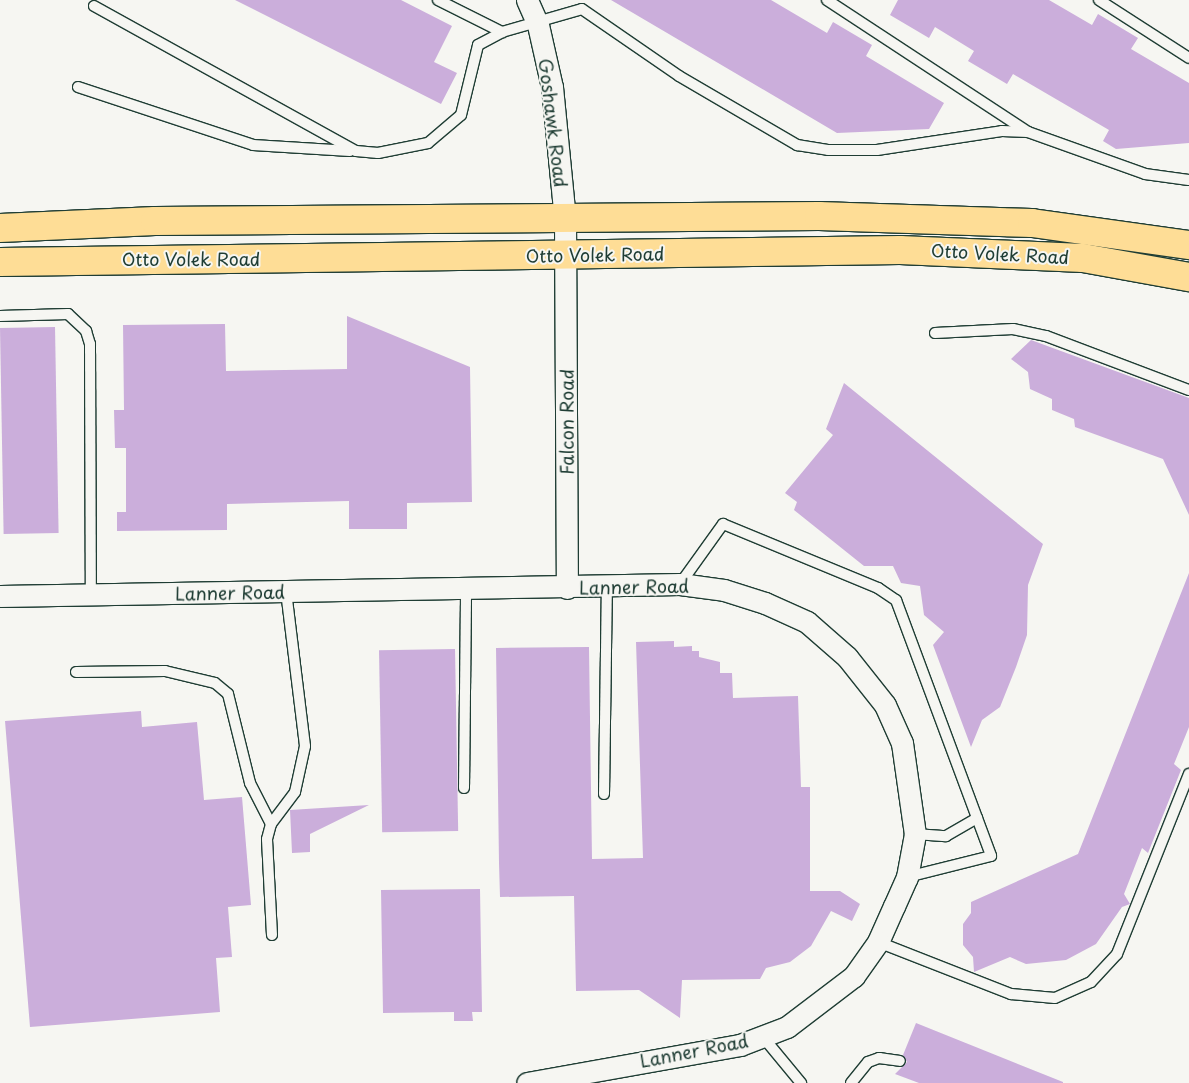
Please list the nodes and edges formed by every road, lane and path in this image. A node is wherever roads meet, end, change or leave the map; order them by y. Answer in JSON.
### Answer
{"nodes":[{"id":1,"x":438,"y":0,"type":"edge"},
{"id":2,"x":526,"y":0,"type":"edge"},
{"id":3,"x":828,"y":0,"type":"edge"},
{"id":4,"x":1099,"y":0,"type":"edge"},
{"id":5,"x":94,"y":6,"type":"dead end"},
{"id":6,"x":538,"y":25,"type":"junction"},
{"id":7,"x":502,"y":32,"type":"junction"},
{"id":8,"x":1189,"y":58,"type":"edge"},
{"id":9,"x":78,"y":87,"type":"dead end"},
{"id":10,"x":1028,"y":132,"type":"junction"},
{"id":11,"x":356,"y":151,"type":"junction"},
{"id":12,"x":1189,"y":180,"type":"edge"},
{"id":13,"x":564,"y":219,"type":"junction"},
{"id":14,"x":0,"y":228,"type":"edge"},
{"id":15,"x":1189,"y":245,"type":"edge"},
{"id":16,"x":566,"y":256,"type":"junction"},
{"id":17,"x":0,"y":262,"type":"edge"},
{"id":18,"x":1189,"y":277,"type":"edge"},
{"id":19,"x":0,"y":316,"type":"edge"},
{"id":20,"x":935,"y":333,"type":"dead end"},
{"id":21,"x":1189,"y":390,"type":"edge"},
{"id":22,"x":680,"y":584,"type":"junction"},
{"id":23,"x":607,"y":587,"type":"junction"},
{"id":24,"x":567,"y":588,"type":"junction"},
{"id":25,"x":466,"y":590,"type":"junction"},
{"id":26,"x":286,"y":592,"type":"junction"},
{"id":27,"x":92,"y":595,"type":"junction"},
{"id":28,"x":0,"y":596,"type":"edge"},
{"id":29,"x":76,"y":672,"type":"dead end"},
{"id":30,"x":1189,"y":774,"type":"edge"},
{"id":31,"x":464,"y":788,"type":"dead end"},
{"id":32,"x":604,"y":794,"type":"dead end"},
{"id":33,"x":977,"y":818,"type":"junction"},
{"id":34,"x":271,"y":824,"type":"junction"},
{"id":35,"x":915,"y":834,"type":"junction"},
{"id":36,"x":907,"y":877,"type":"junction"},
{"id":37,"x":272,"y":934,"type":"dead end"},
{"id":38,"x":878,"y":942,"type":"junction"},
{"id":39,"x":763,"y":1037,"type":"junction"},
{"id":40,"x":900,"y":1061,"type":"dead end"},
{"id":41,"x":527,"y":1083,"type":"edge"},
{"id":42,"x":801,"y":1083,"type":"edge"},
{"id":43,"x":851,"y":1083,"type":"edge"}],
"edges":[{"from":1,"to":7,"type":"lane"},
{"from":2,"to":6,"type":"street","name":"Goshawk Road"},
{"from":3,"to":10,"type":"lane"},
{"from":4,"to":8,"type":"lane"},
{"from":5,"to":11,"type":"lane"},
{"from":6,"to":7,"type":"lane"},
{"from":6,"to":10,"type":"lane"},
{"from":6,"to":13,"type":"street","name":"Goshawk Road"},
{"from":7,"to":11,"type":"lane"},
{"from":9,"to":11,"type":"lane"},
{"from":10,"to":12,"type":"lane"},
{"from":13,"to":14,"type":"main road","name":"Otto Volek Road"},
{"from":13,"to":15,"type":"main road","name":"Otto Volek Road"},
{"from":13,"to":16,"type":"street","name":"Goshawk Road"},
{"from":16,"to":17,"type":"main road","name":"Otto Volek Road"},
{"from":16,"to":18,"type":"main road","name":"Otto Volek Road"},
{"from":16,"to":24,"type":"street","name":"Falcon Road"},
{"from":19,"to":27,"type":"lane"},
{"from":20,"to":21,"type":"lane"},
{"from":22,"to":23,"type":"street","name":"Lanner Road"},
{"from":22,"to":33,"type":"lane"},
{"from":22,"to":35,"type":"street","name":"Lanner Road"},
{"from":23,"to":24,"type":"street","name":"Lanner Road"},
{"from":23,"to":32,"type":"lane"},
{"from":24,"to":25,"type":"street","name":"Lanner Road"},
{"from":25,"to":26,"type":"street","name":"Lanner Road"},
{"from":25,"to":31,"type":"lane"},
{"from":26,"to":27,"type":"street","name":"Lanner Road"},
{"from":26,"to":34,"type":"lane"},
{"from":27,"to":28,"type":"street","name":"Lanner Road"},
{"from":29,"to":34,"type":"lane"},
{"from":30,"to":38,"type":"lane"},
{"from":33,"to":35,"type":"lane"},
{"from":33,"to":36,"type":"lane"},
{"from":34,"to":37,"type":"lane"},
{"from":35,"to":36,"type":"street","name":"Lanner Road"},
{"from":36,"to":38,"type":"street","name":"Lanner Road"},
{"from":38,"to":39,"type":"street","name":"Lanner Road"},
{"from":39,"to":41,"type":"street","name":"Lanner Road"},
{"from":39,"to":42,"type":"lane"},
{"from":40,"to":43,"type":"lane"}]}
